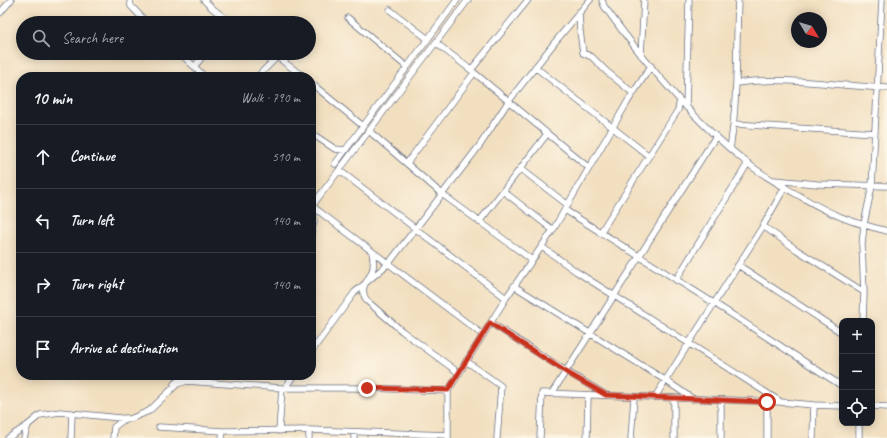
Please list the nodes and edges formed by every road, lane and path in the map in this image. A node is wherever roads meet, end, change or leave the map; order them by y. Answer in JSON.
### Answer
{"nodes":[{"id":1,"x":11,"y":0,"type":"edge"},
{"id":2,"x":130,"y":0,"type":"edge"},
{"id":3,"x":204,"y":0,"type":"edge"},
{"id":4,"x":457,"y":0,"type":"edge"},
{"id":5,"x":468,"y":0,"type":"edge"},
{"id":6,"x":528,"y":0,"type":"edge"},
{"id":7,"x":590,"y":0,"type":"edge"},
{"id":8,"x":602,"y":0,"type":"edge"},
{"id":9,"x":644,"y":0,"type":"edge"},
{"id":10,"x":689,"y":0,"type":"edge"},
{"id":11,"x":738,"y":0,"type":"edge"},
{"id":12,"x":882,"y":0,"type":"edge"},
{"id":13,"x":390,"y":10,"type":"dead end"},
{"id":14,"x":580,"y":12,"type":"junction"},
{"id":15,"x":0,"y":13,"type":"edge"},
{"id":16,"x":140,"y":16,"type":"edge"},
{"id":17,"x":222,"y":16,"type":"edge"},
{"id":18,"x":348,"y":18,"type":"dead end"},
{"id":19,"x":428,"y":39,"type":"junction"},
{"id":20,"x":436,"y":43,"type":"junction"},
{"id":21,"x":641,"y":55,"type":"junction"},
{"id":22,"x":188,"y":60,"type":"edge"},
{"id":23,"x":200,"y":60,"type":"edge"},
{"id":24,"x":270,"y":60,"type":"edge"},
{"id":25,"x":281,"y":60,"type":"edge"},
{"id":26,"x":195,"y":66,"type":"junction"},
{"id":27,"x":407,"y":66,"type":"junction"},
{"id":28,"x":535,"y":66,"type":"junction"},
{"id":29,"x":651,"y":66,"type":"junction"},
{"id":30,"x":473,"y":71,"type":"junction"},
{"id":31,"x":201,"y":72,"type":"edge"},
{"id":32,"x":261,"y":72,"type":"edge"},
{"id":33,"x":297,"y":72,"type":"edge"},
{"id":34,"x":736,"y":83,"type":"junction"},
{"id":35,"x":316,"y":87,"type":"edge"},
{"id":36,"x":877,"y":88,"type":"junction"},
{"id":37,"x":887,"y":88,"type":"edge"},
{"id":38,"x":633,"y":93,"type":"junction"},
{"id":39,"x":680,"y":100,"type":"junction"},
{"id":40,"x":508,"y":102,"type":"junction"},
{"id":41,"x":686,"y":107,"type":"junction"},
{"id":42,"x":734,"y":124,"type":"junction"},
{"id":43,"x":363,"y":126,"type":"junction"},
{"id":44,"x":614,"y":128,"type":"junction"},
{"id":45,"x":369,"y":132,"type":"junction"},
{"id":46,"x":876,"y":133,"type":"junction"},
{"id":47,"x":547,"y":134,"type":"junction"},
{"id":48,"x":316,"y":136,"type":"edge"},
{"id":49,"x":716,"y":136,"type":"junction"},
{"id":50,"x":730,"y":149,"type":"junction"},
{"id":51,"x":345,"y":150,"type":"junction"},
{"id":52,"x":649,"y":156,"type":"junction"},
{"id":53,"x":407,"y":163,"type":"junction"},
{"id":54,"x":334,"y":164,"type":"dead end"},
{"id":55,"x":748,"y":164,"type":"junction"},
{"id":56,"x":589,"y":168,"type":"junction"},
{"id":57,"x":521,"y":169,"type":"junction"},
{"id":58,"x":339,"y":170,"type":"junction"},
{"id":59,"x":772,"y":179,"type":"junction"},
{"id":60,"x":872,"y":186,"type":"junction"},
{"id":61,"x":887,"y":186,"type":"edge"},
{"id":62,"x":785,"y":187,"type":"junction"},
{"id":63,"x":503,"y":191,"type":"junction"},
{"id":64,"x":442,"y":194,"type":"junction"},
{"id":65,"x":316,"y":201,"type":"edge"},
{"id":66,"x":566,"y":207,"type":"junction"},
{"id":67,"x":316,"y":209,"type":"edge"},
{"id":68,"x":479,"y":222,"type":"junction"},
{"id":69,"x":864,"y":224,"type":"junction"},
{"id":70,"x":763,"y":226,"type":"junction"},
{"id":71,"x":416,"y":229,"type":"junction"},
{"id":72,"x":552,"y":230,"type":"junction"},
{"id":73,"x":887,"y":231,"type":"edge"},
{"id":74,"x":600,"y":233,"type":"junction"},
{"id":75,"x":542,"y":247,"type":"junction"},
{"id":76,"x":372,"y":252,"type":"junction"},
{"id":77,"x":638,"y":256,"type":"junction"},
{"id":78,"x":532,"y":260,"type":"junction"},
{"id":79,"x":390,"y":263,"type":"junction"},
{"id":80,"x":738,"y":265,"type":"junction"},
{"id":81,"x":676,"y":280,"type":"junction"},
{"id":82,"x":364,"y":285,"type":"junction"},
{"id":83,"x":514,"y":286,"type":"junction"},
{"id":84,"x":864,"y":292,"type":"junction"},
{"id":85,"x":614,"y":295,"type":"junction"},
{"id":86,"x":506,"y":298,"type":"junction"},
{"id":87,"x":714,"y":302,"type":"junction"},
{"id":88,"x":863,"y":318,"type":"edge"},
{"id":89,"x":490,"y":323,"type":"junction"},
{"id":90,"x":839,"y":331,"type":"edge"},
{"id":91,"x":590,"y":333,"type":"junction"},
{"id":92,"x":483,"y":335,"type":"junction"},
{"id":93,"x":689,"y":343,"type":"junction"},
{"id":94,"x":316,"y":345,"type":"edge"},
{"id":95,"x":466,"y":361,"type":"junction"},
{"id":96,"x":566,"y":372,"type":"junction"},
{"id":97,"x":459,"y":373,"type":"junction"},
{"id":98,"x":178,"y":380,"type":"edge"},
{"id":99,"x":290,"y":380,"type":"edge"},
{"id":100,"x":666,"y":380,"type":"junction"},
{"id":101,"x":839,"y":384,"type":"edge"},
{"id":102,"x":283,"y":388,"type":"junction"},
{"id":103,"x":172,"y":389,"type":"junction"},
{"id":104,"x":448,"y":390,"type":"junction"},
{"id":105,"x":552,"y":393,"type":"junction"},
{"id":106,"x":588,"y":395,"type":"junction"},
{"id":107,"x":606,"y":395,"type":"junction"},
{"id":108,"x":634,"y":396,"type":"junction"},
{"id":109,"x":655,"y":397,"type":"junction"},
{"id":110,"x":674,"y":398,"type":"junction"},
{"id":111,"x":693,"y":399,"type":"junction"},
{"id":112,"x":721,"y":400,"type":"junction"},
{"id":113,"x":767,"y":402,"type":"junction"},
{"id":114,"x":781,"y":402,"type":"junction"},
{"id":115,"x":814,"y":405,"type":"junction"},
{"id":116,"x":839,"y":406,"type":"edge"},
{"id":117,"x":875,"y":406,"type":"edge"},
{"id":118,"x":887,"y":407,"type":"edge"},
{"id":119,"x":72,"y":413,"type":"junction"},
{"id":120,"x":126,"y":418,"type":"junction"},
{"id":121,"x":28,"y":425,"type":"junction"},
{"id":122,"x":859,"y":426,"type":"edge"},
{"id":123,"x":159,"y":427,"type":"dead end"},
{"id":124,"x":309,"y":430,"type":"junction"},
{"id":125,"x":222,"y":431,"type":"junction"},
{"id":126,"x":279,"y":431,"type":"junction"},
{"id":127,"x":354,"y":435,"type":"edge"},
{"id":128,"x":398,"y":436,"type":"edge"},
{"id":129,"x":448,"y":437,"type":"edge"},
{"id":130,"x":8,"y":438,"type":"edge"},
{"id":131,"x":24,"y":438,"type":"edge"},
{"id":132,"x":71,"y":438,"type":"edge"},
{"id":133,"x":113,"y":438,"type":"edge"},
{"id":134,"x":222,"y":438,"type":"edge"},
{"id":135,"x":309,"y":438,"type":"edge"},
{"id":136,"x":496,"y":438,"type":"edge"},
{"id":137,"x":540,"y":438,"type":"edge"},
{"id":138,"x":587,"y":438,"type":"edge"},
{"id":139,"x":631,"y":438,"type":"edge"},
{"id":140,"x":674,"y":438,"type":"edge"},
{"id":141,"x":721,"y":438,"type":"edge"},
{"id":142,"x":767,"y":438,"type":"edge"},
{"id":143,"x":813,"y":438,"type":"edge"},
{"id":144,"x":859,"y":438,"type":"edge"}],
"edges":[{"from":1,"to":15,"type":"street"},
{"from":2,"to":16,"type":"street"},
{"from":3,"to":17,"type":"street"},
{"from":4,"to":19,"type":"street"},
{"from":5,"to":20,"type":"street"},
{"from":6,"to":30,"type":"street"},
{"from":7,"to":14,"type":"street"},
{"from":8,"to":21,"type":"street"},
{"from":9,"to":21,"type":"street"},
{"from":10,"to":41,"type":"street"},
{"from":11,"to":34,"type":"street"},
{"from":12,"to":36,"type":"street"},
{"from":13,"to":19,"type":"street"},
{"from":14,"to":28,"type":"street"},
{"from":14,"to":38,"type":"street"},
{"from":18,"to":27,"type":"street"},
{"from":19,"to":27,"type":"street"},
{"from":20,"to":30,"type":"street"},
{"from":20,"to":45,"type":"street"},
{"from":21,"to":29,"type":"street"},
{"from":22,"to":26,"type":"street"},
{"from":23,"to":26,"type":"street"},
{"from":24,"to":32,"type":"street"},
{"from":25,"to":33,"type":"street"},
{"from":26,"to":31,"type":"street"},
{"from":27,"to":43,"type":"street"},
{"from":28,"to":40,"type":"street"},
{"from":28,"to":44,"type":"street"},
{"from":29,"to":38,"type":"street"},
{"from":29,"to":39,"type":"street"},
{"from":30,"to":40,"type":"street"},
{"from":30,"to":53,"type":"street"},
{"from":34,"to":36,"type":"street"},
{"from":34,"to":42,"type":"street"},
{"from":35,"to":43,"type":"street"},
{"from":36,"to":37,"type":"street"},
{"from":36,"to":46,"type":"street"},
{"from":38,"to":44,"type":"street"},
{"from":39,"to":41,"type":"street"},
{"from":39,"to":52,"type":"street"},
{"from":40,"to":47,"type":"street"},
{"from":40,"to":64,"type":"street"},
{"from":41,"to":49,"type":"street"},
{"from":42,"to":46,"type":"street"},
{"from":42,"to":50,"type":"street"},
{"from":43,"to":51,"type":"street"},
{"from":44,"to":52,"type":"street"},
{"from":44,"to":56,"type":"street"},
{"from":45,"to":53,"type":"street"},
{"from":45,"to":58,"type":"street"},
{"from":46,"to":60,"type":"street"},
{"from":47,"to":56,"type":"street"},
{"from":47,"to":57,"type":"street"},
{"from":48,"to":51,"type":"street"},
{"from":49,"to":50,"type":"street"},
{"from":49,"to":77,"type":"street"},
{"from":50,"to":55,"type":"street"},
{"from":51,"to":54,"type":"street"},
{"from":52,"to":74,"type":"street"},
{"from":53,"to":64,"type":"street"},
{"from":55,"to":59,"type":"street"},
{"from":55,"to":81,"type":"street"},
{"from":56,"to":66,"type":"street"},
{"from":57,"to":63,"type":"street"},
{"from":57,"to":66,"type":"street"},
{"from":58,"to":65,"type":"street"},
{"from":58,"to":71,"type":"street"},
{"from":59,"to":60,"type":"street"},
{"from":59,"to":62,"type":"street"},
{"from":60,"to":61,"type":"street"},
{"from":60,"to":69,"type":"street"},
{"from":62,"to":69,"type":"street"},
{"from":62,"to":70,"type":"street"},
{"from":63,"to":68,"type":"street"},
{"from":63,"to":72,"type":"street"},
{"from":64,"to":68,"type":"street"},
{"from":64,"to":71,"type":"street"},
{"from":66,"to":72,"type":"street"},
{"from":66,"to":74,"type":"street"},
{"from":67,"to":76,"type":"street"},
{"from":68,"to":78,"type":"street"},
{"from":69,"to":73,"type":"street"},
{"from":69,"to":84,"type":"street"},
{"from":70,"to":80,"type":"street"},
{"from":70,"to":84,"type":"street"},
{"from":71,"to":79,"type":"street"},
{"from":71,"to":86,"type":"street"},
{"from":72,"to":75,"type":"street"},
{"from":74,"to":77,"type":"street"},
{"from":75,"to":78,"type":"street"},
{"from":75,"to":85,"type":"street"},
{"from":76,"to":79,"type":"street"},
{"from":76,"to":82,"type":"street"},
{"from":77,"to":81,"type":"street"},
{"from":77,"to":85,"type":"street"},
{"from":78,"to":83,"type":"street"},
{"from":79,"to":82,"type":"street"},
{"from":79,"to":92,"type":"street"},
{"from":80,"to":87,"type":"street"},
{"from":80,"to":90,"type":"street"},
{"from":81,"to":87,"type":"street"},
{"from":82,"to":94,"type":"street"},
{"from":82,"to":97,"type":"street"},
{"from":83,"to":86,"type":"street"},
{"from":83,"to":91,"type":"street"},
{"from":84,"to":88,"type":"street"},
{"from":85,"to":91,"type":"street"},
{"from":85,"to":93,"type":"street"},
{"from":86,"to":89,"type":"street"},
{"from":87,"to":93,"type":"street"},
{"from":87,"to":101,"type":"street"},
{"from":89,"to":92,"type":"street"},
{"from":89,"to":96,"type":"street"},
{"from":91,"to":96,"type":"street"},
{"from":91,"to":100,"type":"street"},
{"from":92,"to":95,"type":"street"},
{"from":93,"to":100,"type":"street"},
{"from":93,"to":114,"type":"street"},
{"from":95,"to":97,"type":"street"},
{"from":95,"to":136,"type":"street"},
{"from":96,"to":105,"type":"street"},
{"from":96,"to":107,"type":"street"},
{"from":97,"to":104,"type":"street"},
{"from":98,"to":103,"type":"street"},
{"from":99,"to":102,"type":"street"},
{"from":100,"to":109,"type":"street"},
{"from":100,"to":111,"type":"street"},
{"from":102,"to":103,"type":"street"},
{"from":102,"to":104,"type":"street"},
{"from":102,"to":126,"type":"street"},
{"from":103,"to":120,"type":"street"},
{"from":104,"to":129,"type":"street"},
{"from":105,"to":106,"type":"street"},
{"from":105,"to":137,"type":"street"},
{"from":106,"to":107,"type":"street"},
{"from":106,"to":138,"type":"street"},
{"from":107,"to":108,"type":"street"},
{"from":108,"to":109,"type":"street"},
{"from":108,"to":139,"type":"street"},
{"from":109,"to":110,"type":"street"},
{"from":110,"to":111,"type":"street"},
{"from":110,"to":140,"type":"street"},
{"from":111,"to":112,"type":"street"},
{"from":112,"to":113,"type":"street"},
{"from":112,"to":141,"type":"street"},
{"from":113,"to":114,"type":"street"},
{"from":113,"to":142,"type":"street"},
{"from":114,"to":115,"type":"street"},
{"from":115,"to":116,"type":"street"},
{"from":115,"to":143,"type":"street"},
{"from":117,"to":118,"type":"street"},
{"from":119,"to":120,"type":"street"},
{"from":119,"to":121,"type":"street"},
{"from":119,"to":132,"type":"street"},
{"from":120,"to":133,"type":"street"},
{"from":121,"to":130,"type":"street"},
{"from":121,"to":131,"type":"street"},
{"from":122,"to":144,"type":"street"},
{"from":123,"to":125,"type":"street"},
{"from":124,"to":126,"type":"street"},
{"from":124,"to":127,"type":"street"},
{"from":124,"to":135,"type":"street"},
{"from":125,"to":126,"type":"street"},
{"from":125,"to":134,"type":"street"},
{"from":127,"to":128,"type":"street"},
{"from":128,"to":129,"type":"street"}]}
